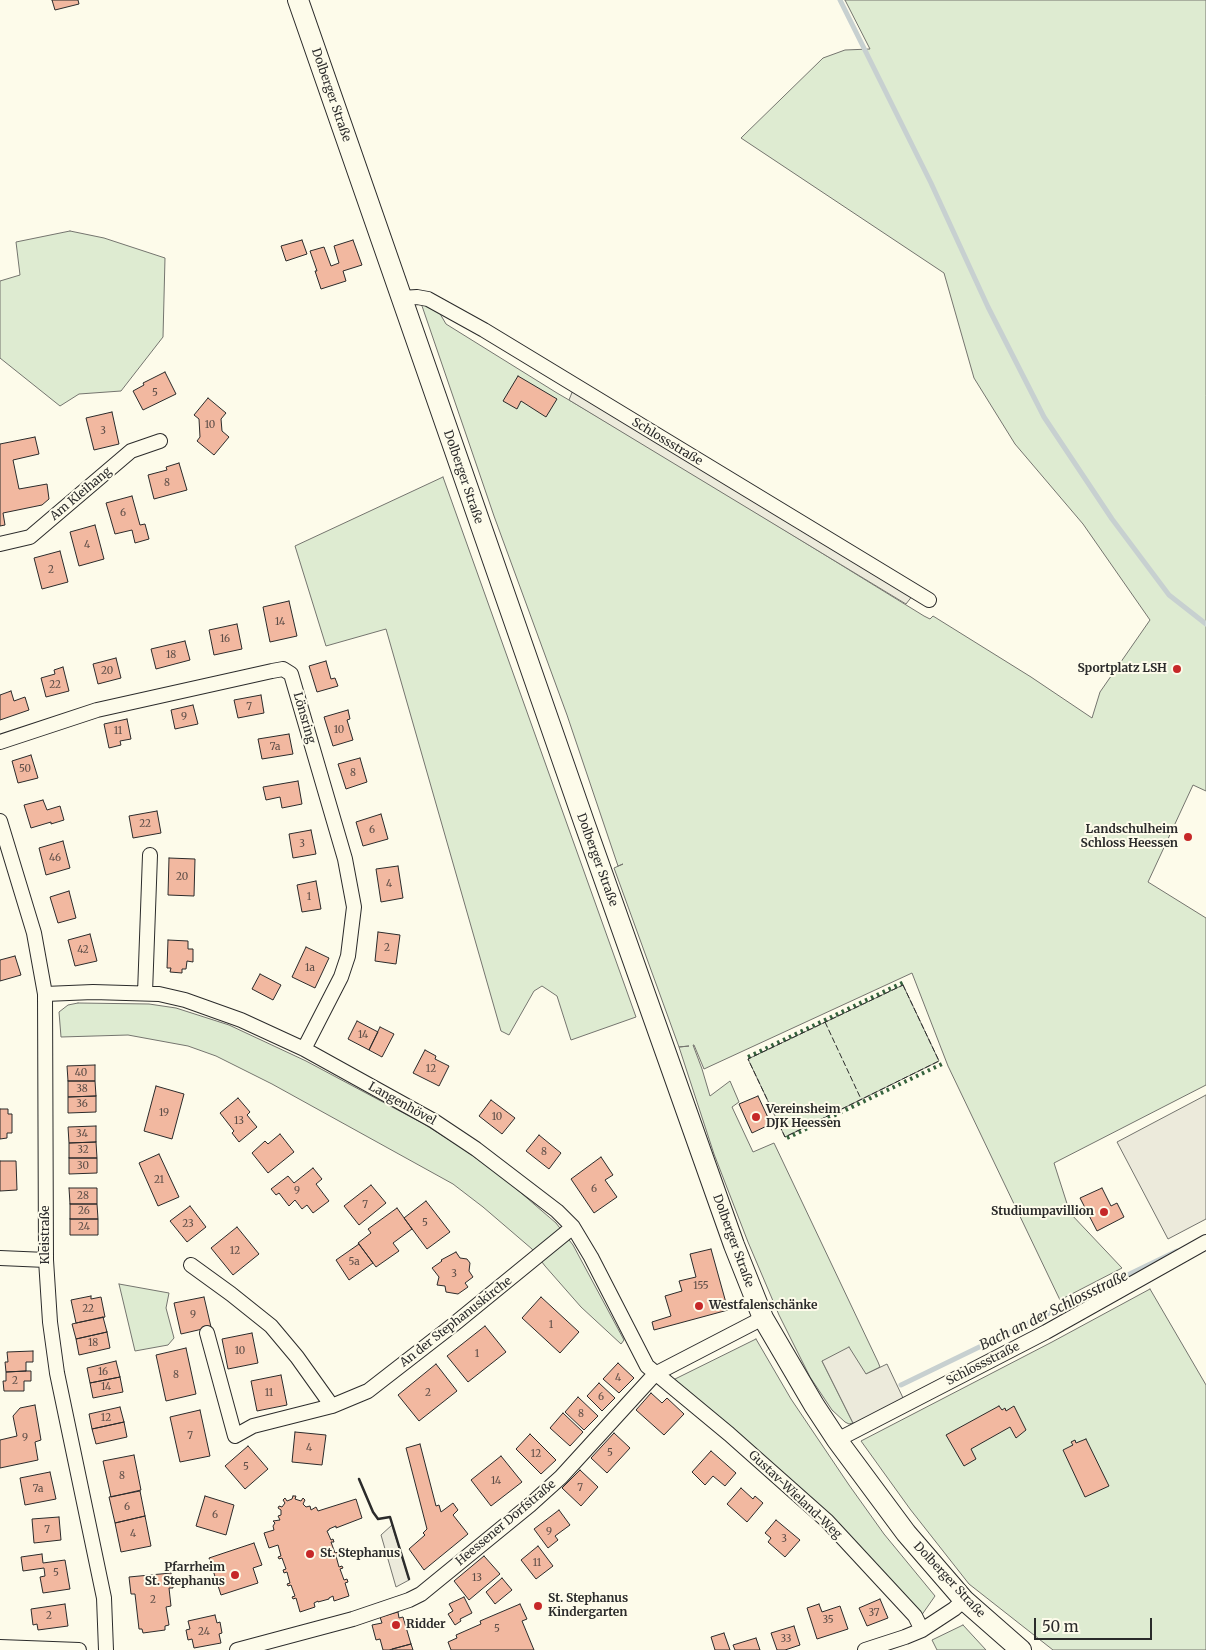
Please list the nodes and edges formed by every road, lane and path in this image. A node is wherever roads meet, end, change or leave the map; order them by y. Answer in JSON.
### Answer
{"nodes":[{"id":1,"x":298,"y":0,"type":"edge"},
{"id":2,"x":401,"y":298,"type":"junction"},
{"id":3,"x":160,"y":441,"type":"dead end"},
{"id":4,"x":0,"y":544,"type":"edge"},
{"id":5,"x":929,"y":600,"type":"dead end"},
{"id":6,"x":0,"y":742,"type":"edge"},
{"id":7,"x":0,"y":821,"type":"edge"},
{"id":8,"x":150,"y":855,"type":"dead end"},
{"id":9,"x":145,"y":993,"type":"junction"},
{"id":10,"x":45,"y":994,"type":"junction"},
{"id":11,"x":304,"y":1049,"type":"junction"},
{"id":12,"x":573,"y":1228,"type":"junction"},
{"id":13,"x":1206,"y":1242,"type":"edge"},
{"id":14,"x":0,"y":1258,"type":"edge"},
{"id":15,"x":46,"y":1260,"type":"junction"},
{"id":16,"x":191,"y":1264,"type":"dead end"},
{"id":17,"x":763,"y":1318,"type":"junction"},
{"id":18,"x":207,"y":1333,"type":"dead end"},
{"id":19,"x":655,"y":1374,"type":"junction"},
{"id":20,"x":332,"y":1406,"type":"junction"},
{"id":21,"x":837,"y":1440,"type":"junction"},
{"id":22,"x":964,"y":1600,"type":"junction"},
{"id":23,"x":922,"y":1630,"type":"junction"},
{"id":24,"x":0,"y":1647,"type":"edge"},
{"id":25,"x":79,"y":1650,"type":"edge"},
{"id":26,"x":106,"y":1650,"type":"edge"},
{"id":27,"x":237,"y":1650,"type":"edge"},
{"id":28,"x":865,"y":1650,"type":"edge"},
{"id":29,"x":1021,"y":1650,"type":"edge"}],
"edges":[{"from":1,"to":2,"type":"main road","name":"Dolberger Straße"},
{"from":2,"to":5,"type":"street","name":"Schlossstraße"},
{"from":2,"to":17,"type":"main road","name":"Dolberger Straße"},
{"from":3,"to":4,"type":"street","name":"Am Kleihang"},
{"from":6,"to":11,"type":"street","name":"Lönsring"},
{"from":7,"to":10,"type":"street","name":"Kleistraße"},
{"from":8,"to":9,"type":"street"},
{"from":9,"to":10,"type":"street","name":"Langenhövel"},
{"from":9,"to":11,"type":"street","name":"Langenhövel"},
{"from":10,"to":15,"type":"street","name":"Kleistraße"},
{"from":11,"to":12,"type":"street","name":"Langenhövel"},
{"from":12,"to":19,"type":"street","name":"Langenhövel"},
{"from":12,"to":20,"type":"street","name":"An der Stephanuskirche"},
{"from":13,"to":21,"type":"street","name":"Schlossstraße"},
{"from":14,"to":15,"type":"street"},
{"from":15,"to":26,"type":"street","name":"Kleistraße"},
{"from":16,"to":20,"type":"street"},
{"from":17,"to":19,"type":"street","name":"Heessener Dorfstraße"},
{"from":17,"to":21,"type":"main road","name":"Dolberger Straße"},
{"from":18,"to":20,"type":"street","name":"An der Stephanuskirche"},
{"from":19,"to":23,"type":"street","name":"Gustav-Wieland-Weg"},
{"from":19,"to":27,"type":"street","name":"Heessener Dorfstraße"},
{"from":21,"to":22,"type":"main road","name":"Dolberger Straße"},
{"from":22,"to":23,"type":"street"},
{"from":22,"to":29,"type":"main road","name":"Dolberger Straße"},
{"from":23,"to":28,"type":"street"},
{"from":24,"to":25,"type":"street"}]}
